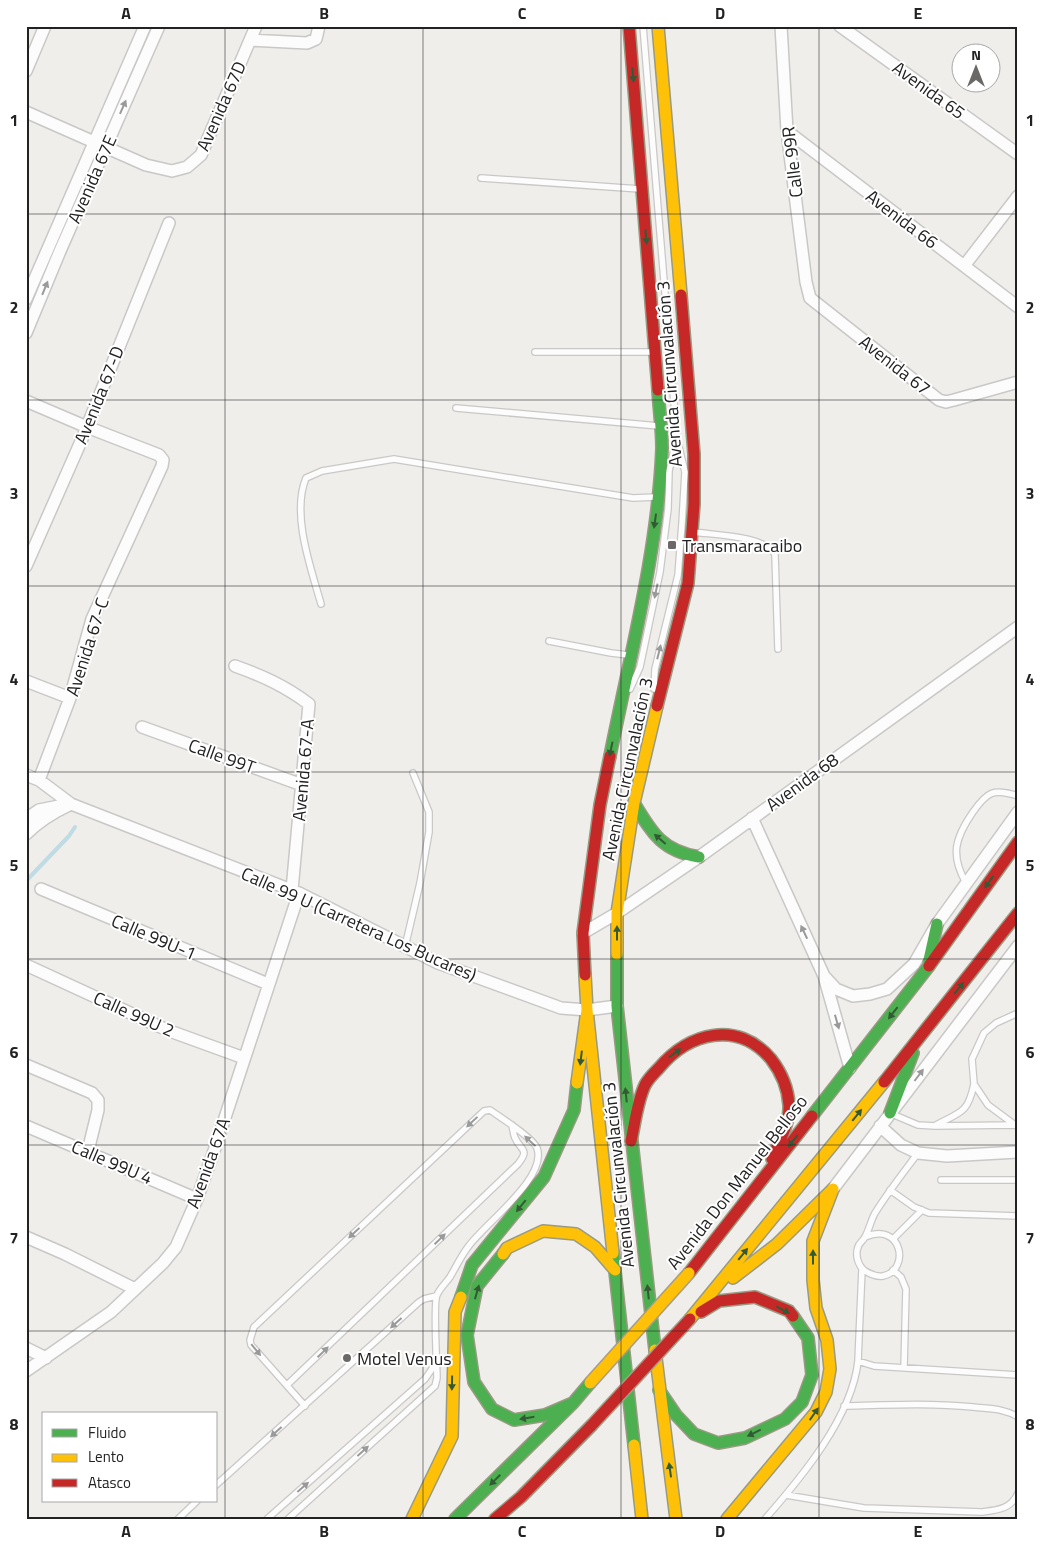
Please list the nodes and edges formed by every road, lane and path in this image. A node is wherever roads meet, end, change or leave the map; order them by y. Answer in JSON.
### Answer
{"nodes":[{"id":1,"x":45,"y":26,"type":"edge"},
{"id":2,"x":145,"y":26,"type":"edge"},
{"id":3,"x":159,"y":26,"type":"edge"},
{"id":4,"x":256,"y":26,"type":"edge"},
{"id":5,"x":319,"y":26,"type":"edge"},
{"id":6,"x":629,"y":26,"type":"edge"},
{"id":7,"x":643,"y":26,"type":"edge"},
{"id":8,"x":658,"y":26,"type":"edge"},
{"id":9,"x":781,"y":26,"type":"edge"},
{"id":10,"x":840,"y":26,"type":"edge"},
{"id":11,"x":250,"y":40,"type":"junction"},
{"id":12,"x":26,"y":71,"type":"edge"},
{"id":13,"x":26,"y":112,"type":"edge"},
{"id":14,"x":787,"y":130,"type":"junction"},
{"id":15,"x":94,"y":141,"type":"junction"},
{"id":16,"x":106,"y":146,"type":"junction"},
{"id":17,"x":1018,"y":154,"type":"edge"},
{"id":18,"x":481,"y":178,"type":"dead end"},
{"id":19,"x":642,"y":189,"type":"junction"},
{"id":20,"x":1018,"y":196,"type":"edge"},
{"id":21,"x":169,"y":223,"type":"dead end"},
{"id":22,"x":964,"y":266,"type":"junction"},
{"id":23,"x":810,"y":298,"type":"joint"},
{"id":24,"x":26,"y":299,"type":"edge"},
{"id":25,"x":1018,"y":308,"type":"edge"},
{"id":26,"x":26,"y":333,"type":"edge"},
{"id":27,"x":535,"y":352,"type":"dead end"},
{"id":28,"x":655,"y":352,"type":"junction"},
{"id":29,"x":1018,"y":382,"type":"edge"},
{"id":30,"x":26,"y":401,"type":"edge"},
{"id":31,"x":456,"y":408,"type":"dead end"},
{"id":32,"x":661,"y":426,"type":"junction"},
{"id":33,"x":87,"y":427,"type":"junction"},
{"id":34,"x":677,"y":439,"type":"junction"},
{"id":35,"x":658,"y":497,"type":"junction"},
{"id":36,"x":692,"y":532,"type":"junction"},
{"id":37,"x":26,"y":566,"type":"edge"},
{"id":38,"x":321,"y":604,"type":"dead end"},
{"id":39,"x":1018,"y":627,"type":"edge"},
{"id":40,"x":549,"y":641,"type":"dead end"},
{"id":41,"x":778,"y":649,"type":"dead end"},
{"id":42,"x":630,"y":655,"type":"junction"},
{"id":43,"x":235,"y":666,"type":"dead end"},
{"id":44,"x":26,"y":681,"type":"edge"},
{"id":45,"x":70,"y":698,"type":"junction"},
{"id":46,"x":618,"y":717,"type":"junction"},
{"id":47,"x":654,"y":718,"type":"junction"},
{"id":48,"x":142,"y":727,"type":"dead end"},
{"id":49,"x":413,"y":773,"type":"dead end"},
{"id":50,"x":26,"y":775,"type":"edge"},
{"id":51,"x":39,"y":780,"type":"junction"},
{"id":52,"x":302,"y":785,"type":"junction"},
{"id":53,"x":1018,"y":796,"type":"edge"},
{"id":54,"x":634,"y":803,"type":"junction"},
{"id":55,"x":71,"y":804,"type":"junction"},
{"id":56,"x":1018,"y":812,"type":"edge"},
{"id":57,"x":752,"y":818,"type":"junction"},
{"id":58,"x":26,"y":820,"type":"edge"},
{"id":59,"x":26,"y":834,"type":"edge"},
{"id":60,"x":1018,"y":842,"type":"edge"},
{"id":61,"x":699,"y":857,"type":"junction"},
{"id":62,"x":966,"y":883,"type":"junction"},
{"id":63,"x":41,"y":889,"type":"dead end"},
{"id":64,"x":295,"y":892,"type":"junction"},
{"id":65,"x":617,"y":913,"type":"junction"},
{"id":66,"x":1018,"y":913,"type":"edge"},
{"id":67,"x":1018,"y":923,"type":"edge"},
{"id":68,"x":937,"y":924,"type":"junction"},
{"id":69,"x":1006,"y":928,"type":"junction"},
{"id":70,"x":583,"y":933,"type":"junction"},
{"id":71,"x":945,"y":943,"type":"junction"},
{"id":72,"x":1018,"y":946,"type":"edge"},
{"id":73,"x":405,"y":947,"type":"junction"},
{"id":74,"x":931,"y":951,"type":"junction"},
{"id":75,"x":914,"y":964,"type":"junction"},
{"id":76,"x":26,"y":965,"type":"edge"},
{"id":77,"x":927,"y":968,"type":"junction"},
{"id":78,"x":824,"y":976,"type":"junction"},
{"id":79,"x":268,"y":984,"type":"junction"},
{"id":80,"x":617,"y":1006,"type":"junction"},
{"id":81,"x":587,"y":1010,"type":"junction"},
{"id":82,"x":1018,"y":1013,"type":"edge"},
{"id":83,"x":920,"y":1037,"type":"junction"},
{"id":84,"x":244,"y":1058,"type":"junction"},
{"id":85,"x":26,"y":1065,"type":"edge"},
{"id":86,"x":850,"y":1068,"type":"junction"},
{"id":87,"x":974,"y":1084,"type":"junction"},
{"id":88,"x":890,"y":1114,"type":"junction"},
{"id":89,"x":1017,"y":1124,"type":"edge"},
{"id":90,"x":512,"y":1125,"type":"junction"},
{"id":91,"x":26,"y":1126,"type":"edge"},
{"id":92,"x":880,"y":1126,"type":"junction"},
{"id":93,"x":935,"y":1126,"type":"junction"},
{"id":94,"x":631,"y":1141,"type":"junction"},
{"id":95,"x":88,"y":1151,"type":"junction"},
{"id":96,"x":1018,"y":1152,"type":"edge"},
{"id":97,"x":918,"y":1153,"type":"junction"},
{"id":98,"x":765,"y":1177,"type":"junction"},
{"id":99,"x":941,"y":1180,"type":"dead end"},
{"id":100,"x":1018,"y":1180,"type":"edge"},
{"id":101,"x":833,"y":1189,"type":"junction"},
{"id":102,"x":890,"y":1190,"type":"junction"},
{"id":103,"x":197,"y":1199,"type":"junction"},
{"id":104,"x":922,"y":1210,"type":"junction"},
{"id":105,"x":1018,"y":1216,"type":"edge"},
{"id":106,"x":26,"y":1237,"type":"edge"},
{"id":107,"x":865,"y":1237,"type":"junction"},
{"id":108,"x":893,"y":1239,"type":"junction"},
{"id":109,"x":862,"y":1268,"type":"junction"},
{"id":110,"x":615,"y":1270,"type":"junction"},
{"id":111,"x":893,"y":1270,"type":"junction"},
{"id":112,"x":135,"y":1289,"type":"junction"},
{"id":113,"x":710,"y":1295,"type":"junction"},
{"id":114,"x":436,"y":1296,"type":"junction"},
{"id":115,"x":690,"y":1319,"type":"junction"},
{"id":116,"x":26,"y":1348,"type":"edge"},
{"id":117,"x":46,"y":1358,"type":"junction"},
{"id":118,"x":858,"y":1361,"type":"junction"},
{"id":119,"x":437,"y":1362,"type":"junction"},
{"id":120,"x":904,"y":1368,"type":"junction"},
{"id":121,"x":26,"y":1371,"type":"edge"},
{"id":122,"x":1018,"y":1375,"type":"edge"},
{"id":123,"x":287,"y":1385,"type":"junction"},
{"id":124,"x":659,"y":1390,"type":"junction"},
{"id":125,"x":573,"y":1403,"type":"junction"},
{"id":126,"x":305,"y":1406,"type":"junction"},
{"id":127,"x":844,"y":1406,"type":"junction"},
{"id":128,"x":1018,"y":1417,"type":"edge"},
{"id":129,"x":218,"y":1483,"type":"edge"},
{"id":130,"x":1018,"y":1493,"type":"edge"},
{"id":131,"x":786,"y":1495,"type":"junction"},
{"id":132,"x":521,"y":1497,"type":"junction"},
{"id":133,"x":197,"y":1502,"type":"edge"},
{"id":134,"x":178,"y":1519,"type":"edge"},
{"id":135,"x":266,"y":1519,"type":"edge"},
{"id":136,"x":288,"y":1519,"type":"edge"},
{"id":137,"x":412,"y":1519,"type":"edge"},
{"id":138,"x":455,"y":1519,"type":"edge"},
{"id":139,"x":495,"y":1519,"type":"edge"},
{"id":140,"x":506,"y":1519,"type":"edge"},
{"id":141,"x":642,"y":1519,"type":"edge"},
{"id":142,"x":676,"y":1519,"type":"edge"},
{"id":143,"x":727,"y":1519,"type":"edge"},
{"id":144,"x":764,"y":1519,"type":"edge"}],
"edges":[{"from":1,"to":12,"type":"street"},
{"from":2,"to":15,"type":"street","name":"Avenida 67E"},
{"from":16,"to":3,"type":"street","name":"Avenida 67E","one_way":true},
{"from":4,"to":11,"type":"street","name":"Avenida 67D"},
{"from":5,"to":11,"type":"street"},
{"from":6,"to":19,"type":"main road","name":"Avenida Circunvalación 3","one_way":true},
{"from":7,"to":34,"type":"lane"},
{"from":8,"to":36,"type":"main road","name":"Avenida Circunvalación 3"},
{"from":9,"to":14,"type":"street","name":"Calle 99R"},
{"from":10,"to":17,"type":"street","name":"Avenida 65"},
{"from":11,"to":16,"type":"street","name":"Avenida 67D"},
{"from":13,"to":15,"type":"street"},
{"from":14,"to":22,"type":"street","name":"Avenida 66"},
{"from":14,"to":23,"type":"street","name":"Calle 99R"},
{"from":15,"to":16,"type":"street"},
{"from":15,"to":24,"type":"street","name":"Avenida 67E"},
{"from":26,"to":16,"type":"street","name":"Avenida 67E","one_way":true},
{"from":18,"to":19,"type":"lane"},
{"from":19,"to":28,"type":"main road","name":"Avenida Circunvalación 3","one_way":true},
{"from":20,"to":22,"type":"street"},
{"from":21,"to":33,"type":"street","name":"Avenida 67-D"},
{"from":22,"to":25,"type":"street","name":"Avenida 66"},
{"from":23,"to":29,"type":"street","name":"Avenida 67"},
{"from":27,"to":28,"type":"lane"},
{"from":28,"to":32,"type":"main road","name":"Avenida Circunvalación 3"},
{"from":30,"to":33,"type":"street"},
{"from":31,"to":32,"type":"lane"},
{"from":32,"to":35,"type":"main road","name":"Avenida Circunvalación 3"},
{"from":33,"to":37,"type":"street","name":"Avenida 67-D"},
{"from":33,"to":45,"type":"street","name":"Avenida 67-C"},
{"from":34,"to":46,"type":"lane","one_way":true},
{"from":47,"to":34,"type":"lane","one_way":true},
{"from":35,"to":38,"type":"lane"},
{"from":35,"to":42,"type":"main road","name":"Avenida Circunvalación 3","one_way":true},
{"from":36,"to":41,"type":"lane"},
{"from":36,"to":47,"type":"main road","name":"Avenida Circunvalación 3"},
{"from":39,"to":57,"type":"street","name":"Avenida 68"},
{"from":40,"to":42,"type":"lane"},
{"from":42,"to":46,"type":"main road","name":"Avenida Circunvalación 3"},
{"from":43,"to":52,"type":"street","name":"Avenida 67-A"},
{"from":44,"to":45,"type":"street"},
{"from":45,"to":51,"type":"street","name":"Avenida 67-C"},
{"from":46,"to":70,"type":"main road","name":"Avenida Circunvalación 3","one_way":true},
{"from":47,"to":54,"type":"main road","name":"Avenida Circunvalación 3"},
{"from":48,"to":52,"type":"street","name":"Calle 99T"},
{"from":49,"to":73,"type":"lane"},
{"from":50,"to":51,"type":"street","name":"Calle 99 U (Carretera Los Bucares)"},
{"from":51,"to":55,"type":"street","name":"Calle 99 U (Carretera Los Bucares)"},
{"from":52,"to":64,"type":"street","name":"Avenida 67-A"},
{"from":53,"to":62,"type":"lane"},
{"from":61,"to":54,"type":"main road","one_way":true},
{"from":54,"to":65,"type":"main road","name":"Avenida Circunvalación 3"},
{"from":55,"to":58,"type":"street"},
{"from":55,"to":59,"type":"street"},
{"from":55,"to":64,"type":"street","name":"Calle 99 U (Carretera Los Bucares)"},
{"from":56,"to":62,"type":"street"},
{"from":57,"to":61,"type":"street","name":"Avenida 68"},
{"from":78,"to":57,"type":"street","one_way":true},
{"from":60,"to":71,"type":"main road","name":"Avenida Don Manuel Belloso","one_way":true},
{"from":61,"to":65,"type":"street","name":"Avenida 68"},
{"from":62,"to":68,"type":"street"},
{"from":63,"to":79,"type":"street","name":"Calle 99U-1"},
{"from":64,"to":73,"type":"street","name":"Calle 99 U (Carretera Los Bucares)"},
{"from":64,"to":79,"type":"street","name":"Avenida 67A"},
{"from":65,"to":70,"type":"street","name":"Avenida 68"},
{"from":80,"to":65,"type":"main road","name":"Avenida Circunvalación 3","one_way":true},
{"from":66,"to":69,"type":"main road"},
{"from":67,"to":69,"type":"main road"},
{"from":68,"to":74,"type":"main road"},
{"from":68,"to":75,"type":"street"},
{"from":83,"to":69,"type":"main road","one_way":true},
{"from":70,"to":81,"type":"main road","name":"Avenida Circunvalación 3"},
{"from":71,"to":74,"type":"main road"},
{"from":71,"to":77,"type":"main road","name":"Avenida Don Manuel Belloso"},
{"from":88,"to":72,"type":"street","one_way":true},
{"from":73,"to":81,"type":"street","name":"Calle 99 U (Carretera Los Bucares)"},
{"from":74,"to":75,"type":"main road"},
{"from":74,"to":77,"type":"main road"},
{"from":75,"to":78,"type":"street"},
{"from":76,"to":84,"type":"street","name":"Calle 99U 2"},
{"from":77,"to":86,"type":"main road","name":"Avenida Don Manuel Belloso","one_way":true},
{"from":78,"to":86,"type":"street","one_way":true},
{"from":79,"to":84,"type":"street","name":"Avenida 67A"},
{"from":80,"to":81,"type":"street","name":"Calle 99 U (Carretera Los Bucares)"},
{"from":94,"to":80,"type":"main road","name":"Avenida Circunvalación 3","one_way":true},
{"from":81,"to":110,"type":"main road","name":"Avenida Circunvalación 3"},
{"from":81,"to":137,"type":"main road","one_way":true},
{"from":82,"to":87,"type":"lane"},
{"from":83,"to":88,"type":"main road"},
{"from":113,"to":83,"type":"main road","one_way":true},
{"from":84,"to":103,"type":"street","name":"Avenida 67A"},
{"from":85,"to":95,"type":"street"},
{"from":86,"to":98,"type":"main road","name":"Avenida Don Manuel Belloso","one_way":true},
{"from":87,"to":89,"type":"lane"},
{"from":87,"to":93,"type":"lane"},
{"from":88,"to":92,"type":"street"},
{"from":88,"to":93,"type":"lane"},
{"from":89,"to":93,"type":"lane"},
{"from":114,"to":90,"type":"lane","one_way":true},
{"from":123,"to":90,"type":"lane","one_way":true},
{"from":90,"to":123,"type":"lane","one_way":true},
{"from":91,"to":95,"type":"street","name":"Calle 99U 4"},
{"from":92,"to":97,"type":"street"},
{"from":92,"to":101,"type":"street"},
{"from":94,"to":98,"type":"main road","one_way":true},
{"from":124,"to":94,"type":"main road","name":"Avenida Circunvalación 3","one_way":true},
{"from":95,"to":103,"type":"street","name":"Calle 99U 4"},
{"from":96,"to":97,"type":"street"},
{"from":97,"to":102,"type":"lane"},
{"from":98,"to":125,"type":"main road","name":"Avenida Don Manuel Belloso","bridge":true},
{"from":99,"to":100,"type":"lane"},
{"from":101,"to":113,"type":"main road"},
{"from":143,"to":101,"type":"main road","one_way":true},
{"from":102,"to":104,"type":"lane"},
{"from":102,"to":107,"type":"lane"},
{"from":103,"to":112,"type":"street","name":"Avenida 67A"},
{"from":104,"to":105,"type":"lane"},
{"from":104,"to":108,"type":"lane"},
{"from":106,"to":112,"type":"street"},
{"from":107,"to":108,"type":"lane"},
{"from":107,"to":109,"type":"lane"},
{"from":108,"to":111,"type":"lane"},
{"from":109,"to":111,"type":"lane"},
{"from":109,"to":118,"type":"lane"},
{"from":125,"to":110,"type":"main road","one_way":true},
{"from":110,"to":141,"type":"main road","name":"Avenida Circunvalación 3"},
{"from":111,"to":120,"type":"lane"},
{"from":112,"to":117,"type":"street","name":"Avenida 67A"},
{"from":113,"to":115,"type":"main road"},
{"from":114,"to":119,"type":"lane"},
{"from":114,"to":126,"type":"lane","one_way":true},
{"from":115,"to":124,"type":"main road","one_way":true},
{"from":115,"to":132,"type":"main road","bridge":true},
{"from":116,"to":117,"type":"street"},
{"from":117,"to":121,"type":"street","name":"Avenida 67A"},
{"from":118,"to":120,"type":"lane"},
{"from":118,"to":127,"type":"lane"},
{"from":135,"to":119,"type":"lane","one_way":true},
{"from":136,"to":119,"type":"lane","one_way":true},
{"from":120,"to":122,"type":"lane"},
{"from":123,"to":126,"type":"lane"},
{"from":142,"to":124,"type":"main road","name":"Avenida Circunvalación 3","one_way":true},
{"from":125,"to":138,"type":"main road","name":"Avenida Don Manuel Belloso","one_way":true},
{"from":126,"to":129,"type":"lane","one_way":true},
{"from":127,"to":128,"type":"lane"},
{"from":127,"to":131,"type":"lane"},
{"from":130,"to":131,"type":"lane"},
{"from":131,"to":144,"type":"lane"},
{"from":132,"to":139,"type":"main road"},
{"from":132,"to":140,"type":"main road"},
{"from":133,"to":134,"type":"lane"}]}
